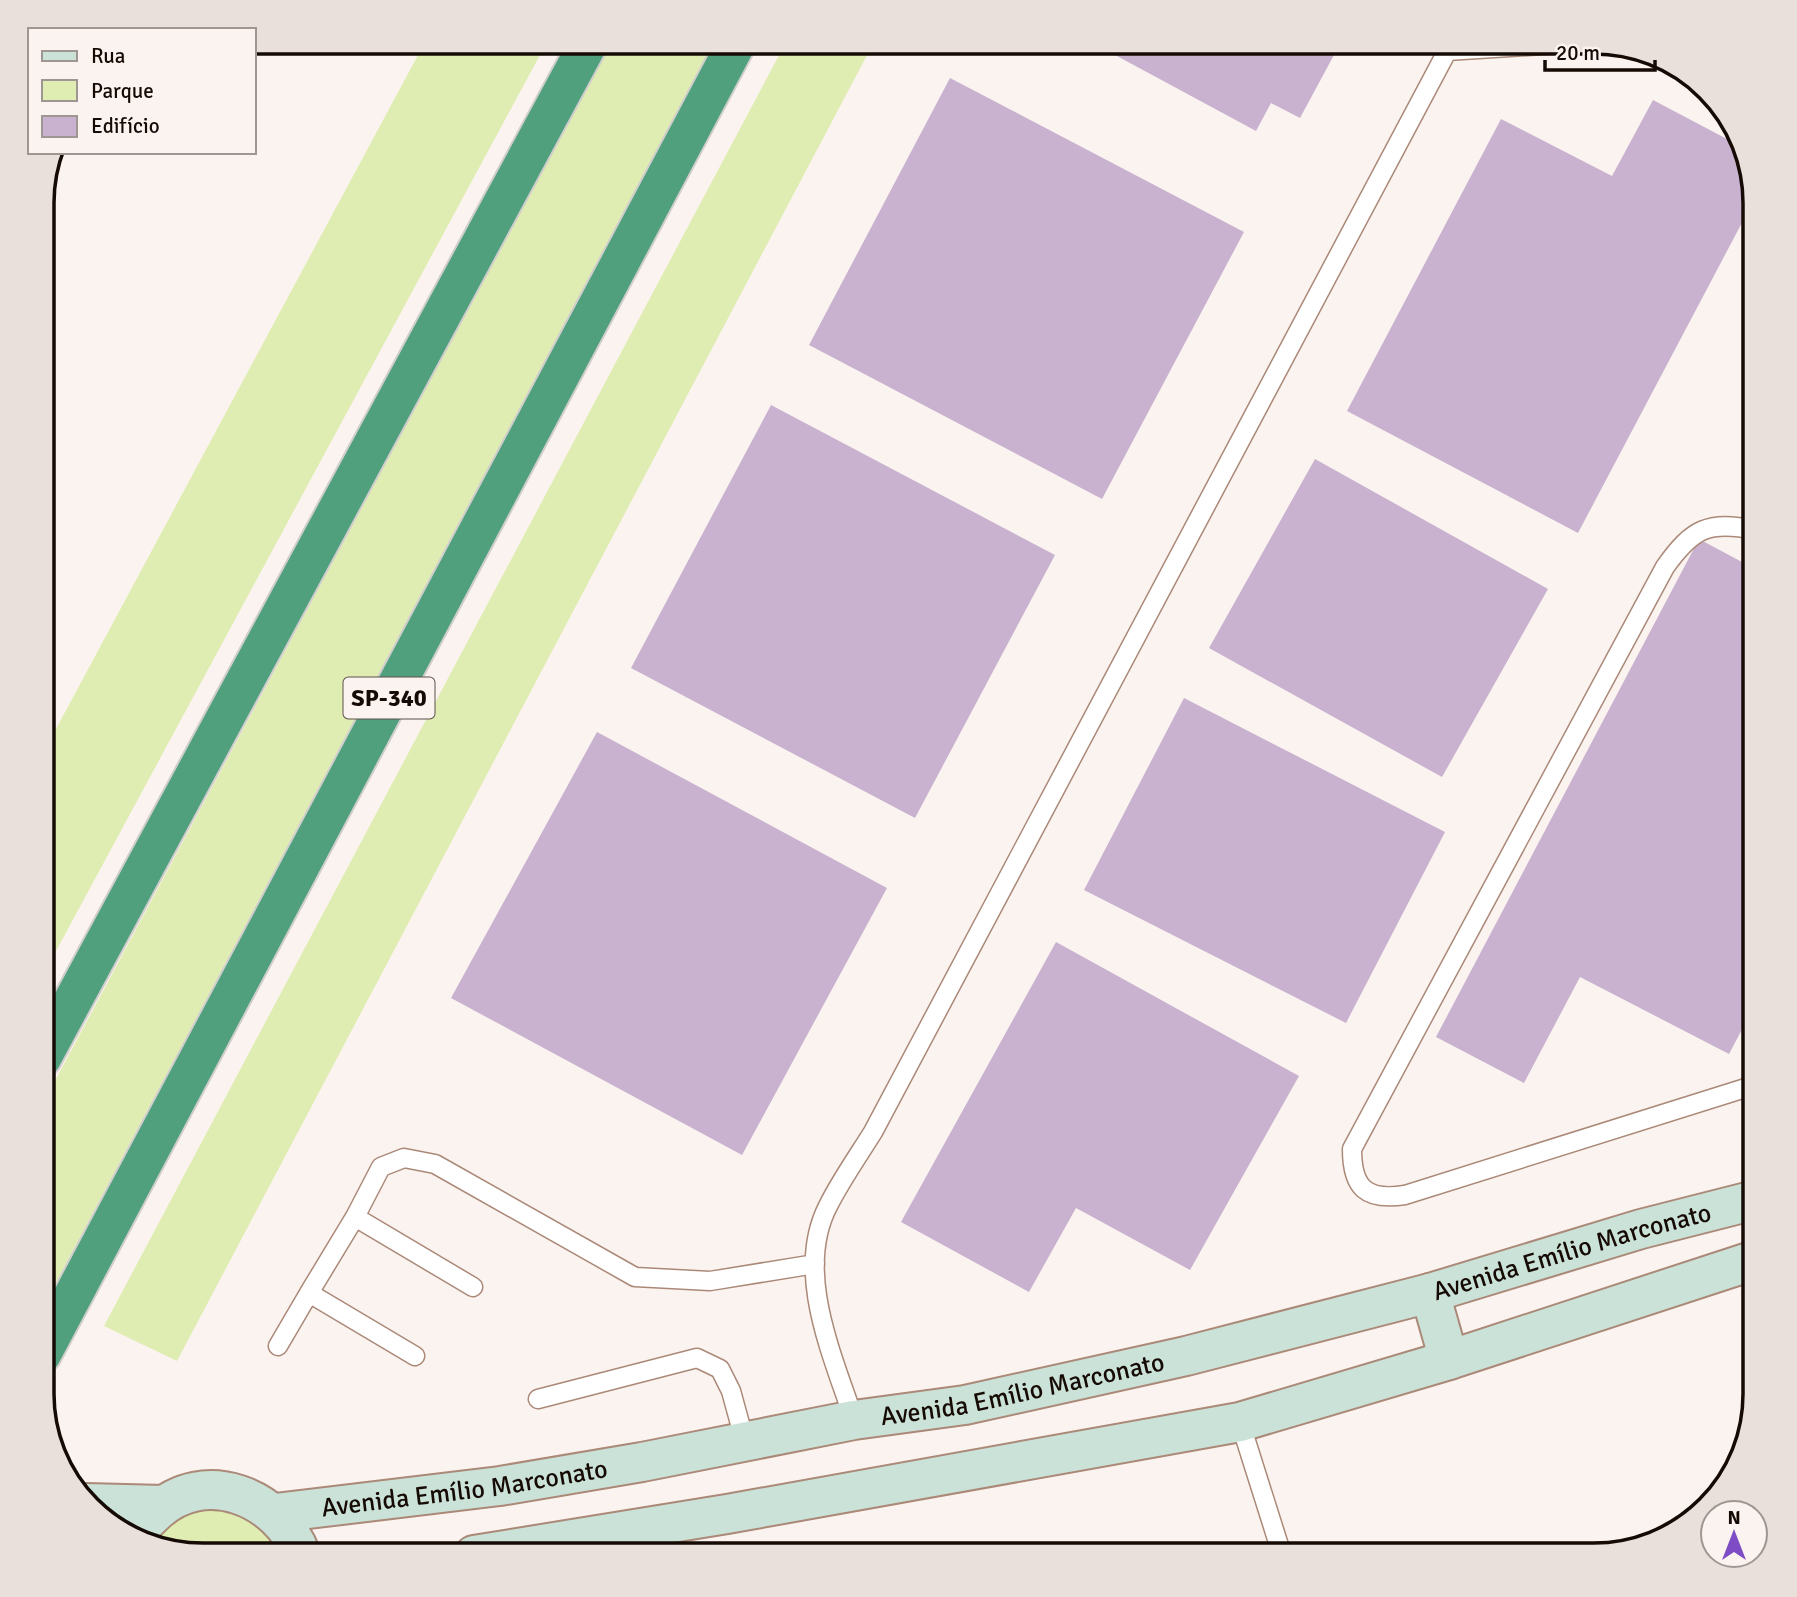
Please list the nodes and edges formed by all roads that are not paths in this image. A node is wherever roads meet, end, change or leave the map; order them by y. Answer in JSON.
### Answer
{"nodes":[{"id":1,"x":583,"y":54,"type":"edge"},
{"id":2,"x":731,"y":54,"type":"edge"},
{"id":3,"x":1446,"y":54,"type":"edge"},
{"id":4,"x":1742,"y":527,"type":"edge"},
{"id":5,"x":55,"y":1034,"type":"edge"},
{"id":6,"x":1743,"y":1089,"type":"edge"},
{"id":7,"x":1743,"y":1203,"type":"edge"},
{"id":8,"x":355,"y":1217,"type":"junction"},
{"id":9,"x":815,"y":1264,"type":"junction"},
{"id":10,"x":1743,"y":1264,"type":"edge"},
{"id":11,"x":473,"y":1287,"type":"dead end"},
{"id":12,"x":309,"y":1293,"type":"junction"},
{"id":13,"x":1430,"y":1293,"type":"junction"},
{"id":14,"x":55,"y":1329,"type":"edge"},
{"id":15,"x":278,"y":1346,"type":"dead end"},
{"id":16,"x":415,"y":1356,"type":"dead end"},
{"id":17,"x":1450,"y":1360,"type":"junction"},
{"id":18,"x":538,"y":1399,"type":"dead end"},
{"id":19,"x":854,"y":1420,"type":"junction"},
{"id":20,"x":1240,"y":1422,"type":"junction"},
{"id":21,"x":745,"y":1442,"type":"junction"},
{"id":22,"x":103,"y":1503,"type":"edge"},
{"id":23,"x":164,"y":1505,"type":"junction"},
{"id":24,"x":275,"y":1513,"type":"junction"},
{"id":25,"x":142,"y":1529,"type":"edge"},
{"id":26,"x":297,"y":1543,"type":"edge"},
{"id":27,"x":604,"y":1543,"type":"edge"},
{"id":28,"x":1278,"y":1543,"type":"edge"}],
"edges":[{"from":1,"to":5,"type":"highway"},
{"from":2,"to":14,"type":"highway","number":"SP-340"},
{"from":3,"to":9,"type":"lane"},
{"from":4,"to":6,"type":"lane"},
{"from":7,"to":13,"type":"main road","name":"Avenida Emílio Marconato"},
{"from":8,"to":9,"type":"lane"},
{"from":8,"to":11,"type":"lane"},
{"from":8,"to":12,"type":"lane"},
{"from":9,"to":19,"type":"lane"},
{"from":10,"to":17,"type":"main road"},
{"from":12,"to":15,"type":"lane"},
{"from":12,"to":16,"type":"lane"},
{"from":13,"to":17,"type":"main road"},
{"from":13,"to":19,"type":"main road","name":"Avenida Emílio Marconato"},
{"from":17,"to":20,"type":"main road"},
{"from":18,"to":21,"type":"lane"},
{"from":19,"to":21,"type":"main road","name":"Avenida Emílio Marconato"},
{"from":20,"to":27,"type":"main road"},
{"from":20,"to":28,"type":"lane"},
{"from":21,"to":24,"type":"main road","name":"Avenida Emílio Marconato"},
{"from":22,"to":23,"type":"main road"},
{"from":23,"to":24,"type":"main road"},
{"from":23,"to":25,"type":"main road"},
{"from":24,"to":26,"type":"main road"}]}
